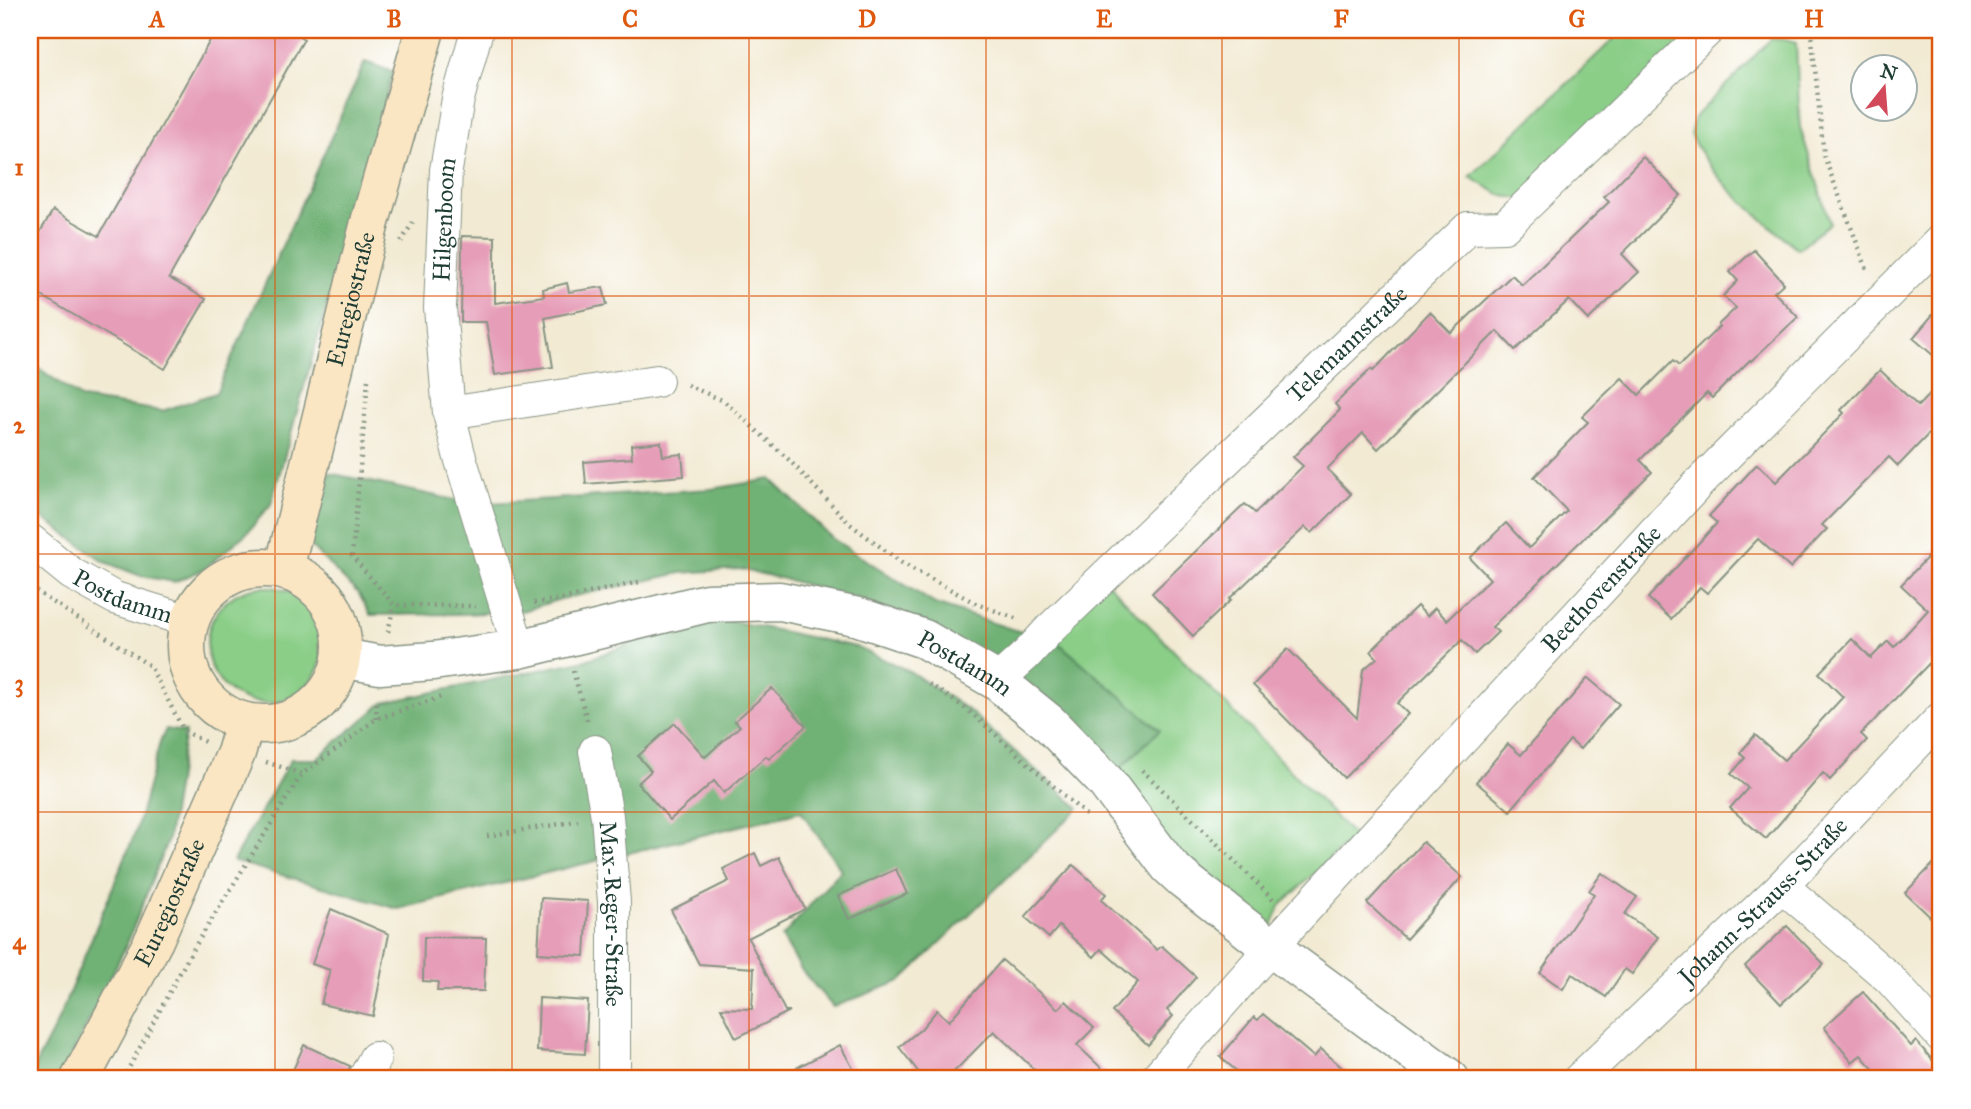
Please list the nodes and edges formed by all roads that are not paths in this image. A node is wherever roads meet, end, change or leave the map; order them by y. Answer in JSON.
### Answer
{"nodes":[{"id":1,"x":425,"y":30,"type":"edge"},
{"id":2,"x":477,"y":30,"type":"edge"},
{"id":3,"x":1708,"y":30,"type":"edge"},
{"id":4,"x":1941,"y":240,"type":"edge"},
{"id":5,"x":657,"y":381,"type":"road end"},
{"id":6,"x":449,"y":413,"type":"junction"},
{"id":7,"x":30,"y":540,"type":"edge"},
{"id":8,"x":284,"y":569,"type":"junction"},
{"id":9,"x":189,"y":621,"type":"junction"},
{"id":10,"x":519,"y":649,"type":"junction"},
{"id":11,"x":342,"y":658,"type":"junction"},
{"id":12,"x":997,"y":681,"type":"junction"},
{"id":13,"x":1941,"y":718,"type":"edge"},
{"id":14,"x":241,"y":737,"type":"junction"},
{"id":15,"x":596,"y":751,"type":"road end"},
{"id":16,"x":1782,"y":886,"type":"junction"},
{"id":17,"x":1272,"y":948,"type":"junction"},
{"id":18,"x":1941,"y":1036,"type":"edge"},
{"id":19,"x":80,"y":1079,"type":"edge"},
{"id":20,"x":614,"y":1079,"type":"edge"},
{"id":21,"x":1155,"y":1079,"type":"edge"},
{"id":22,"x":1450,"y":1079,"type":"edge"},
{"id":23,"x":1579,"y":1079,"type":"edge"}],
"edges":[{"from":1,"to":8,"type":"main road","name":"Euregiostraße"},
{"from":2,"to":6,"type":"street","name":"Hilgenboom"},
{"from":3,"to":12,"type":"street","name":"Telemannstraße"},
{"from":4,"to":17,"type":"street","name":"Beethovenstraße"},
{"from":5,"to":6,"type":"street"},
{"from":6,"to":10,"type":"street","name":"Hilgenboom"},
{"from":7,"to":9,"type":"street","name":"Postdamm"},
{"from":8,"to":9,"type":"main road"},
{"from":8,"to":11,"type":"main road"},
{"from":9,"to":14,"type":"main road"},
{"from":10,"to":11,"type":"street","name":"Postdamm"},
{"from":10,"to":12,"type":"street","name":"Postdamm"},
{"from":11,"to":14,"type":"main road"},
{"from":12,"to":17,"type":"street","name":"Postdamm"},
{"from":13,"to":16,"type":"street","name":"Johann-Strauss-Straße"},
{"from":14,"to":19,"type":"main road","name":"Euregiostraße"},
{"from":15,"to":20,"type":"street","name":"Max-Reger-Straße"},
{"from":16,"to":18,"type":"street"},
{"from":16,"to":23,"type":"street","name":"Johann-Strauss-Straße"},
{"from":17,"to":21,"type":"street","name":"Beethovenstraße"},
{"from":17,"to":22,"type":"street","name":"Postdamm"}]}
